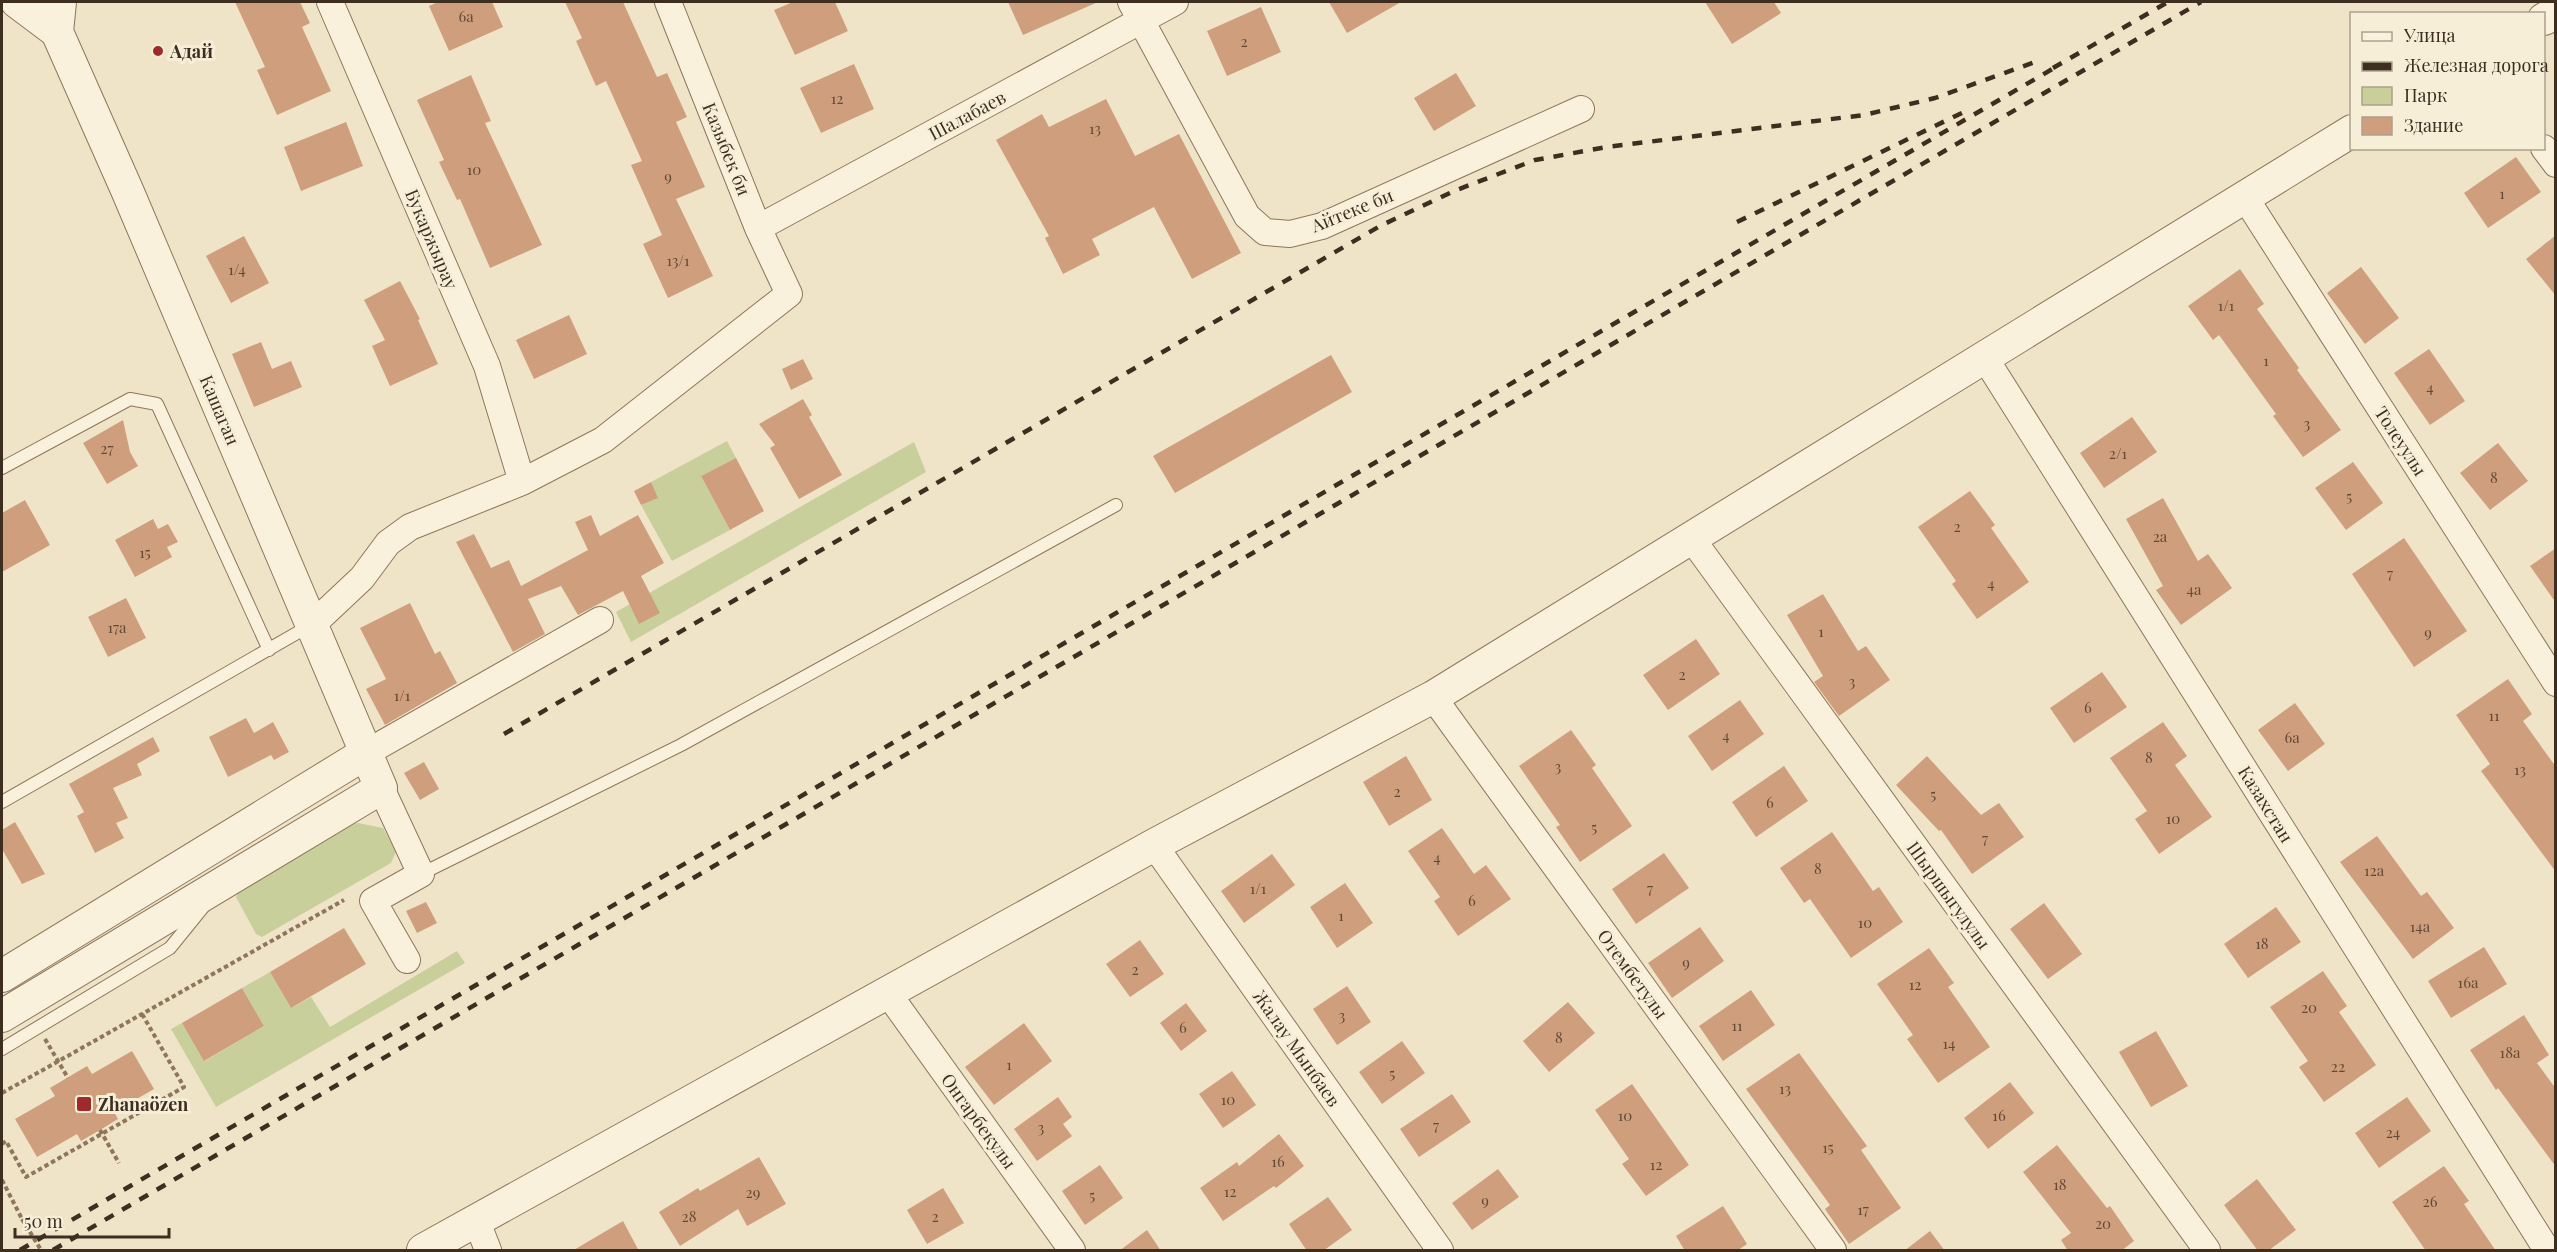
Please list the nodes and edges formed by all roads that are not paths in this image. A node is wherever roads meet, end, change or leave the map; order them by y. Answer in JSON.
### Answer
{"nodes":[{"id":1,"x":17,"y":2,"type":"edge"},
{"id":2,"x":60,"y":2,"type":"edge"},
{"id":3,"x":330,"y":2,"type":"edge"},
{"id":4,"x":668,"y":2,"type":"edge"},
{"id":5,"x":1175,"y":2,"type":"edge"},
{"id":6,"x":1136,"y":11,"type":"edge"},
{"id":7,"x":57,"y":32,"type":"junction"},
{"id":8,"x":1581,"y":109,"type":"dead end"},
{"id":9,"x":2350,"y":132,"type":"edge"},
{"id":10,"x":2545,"y":149,"type":"edge"},
{"id":11,"x":2556,"y":164,"type":"edge"},
{"id":12,"x":2246,"y":199,"type":"junction"},
{"id":13,"x":759,"y":228,"type":"junction"},
{"id":14,"x":1985,"y":358,"type":"junction"},
{"id":15,"x":2,"y":468,"type":"edge"},
{"id":16,"x":522,"y":482,"type":"junction"},
{"id":17,"x":1116,"y":505,"type":"dead end"},
{"id":18,"x":1692,"y":539,"type":"junction"},
{"id":19,"x":600,"y":620,"type":"dead end"},
{"id":20,"x":312,"y":625,"type":"junction"},
{"id":21,"x":269,"y":650,"type":"junction"},
{"id":22,"x":2556,"y":683,"type":"edge"},
{"id":23,"x":1433,"y":697,"type":"junction"},
{"id":24,"x":366,"y":753,"type":"junction"},
{"id":25,"x":381,"y":788,"type":"junction"},
{"id":26,"x":2,"y":802,"type":"edge"},
{"id":27,"x":1154,"y":845,"type":"junction"},
{"id":28,"x":421,"y":874,"type":"junction"},
{"id":29,"x":223,"y":883,"type":"junction"},
{"id":30,"x":407,"y":960,"type":"dead end"},
{"id":31,"x":2,"y":976,"type":"edge"},
{"id":32,"x":887,"y":992,"type":"junction"},
{"id":33,"x":2,"y":1016,"type":"edge"},
{"id":34,"x":2,"y":1050,"type":"edge"},
{"id":35,"x":477,"y":1222,"type":"junction"},
{"id":36,"x":423,"y":1251,"type":"edge"},
{"id":37,"x":488,"y":1251,"type":"edge"},
{"id":38,"x":1072,"y":1251,"type":"edge"},
{"id":39,"x":1440,"y":1251,"type":"edge"},
{"id":40,"x":1833,"y":1251,"type":"edge"},
{"id":41,"x":2206,"y":1251,"type":"edge"},
{"id":42,"x":2547,"y":1251,"type":"edge"}],
"edges":[{"from":1,"to":7,"type":"street"},
{"from":2,"to":7,"type":"street"},
{"from":3,"to":16,"type":"street","name":"Букаржырау"},
{"from":4,"to":13,"type":"street","name":"Казыбек би"},
{"from":5,"to":6,"type":"street","name":"Шалабаев"},
{"from":6,"to":8,"type":"street","name":"Айтеке би"},
{"from":6,"to":13,"type":"street","name":"Шалабаев"},
{"from":7,"to":20,"type":"street","name":"Кашаган"},
{"from":9,"to":12,"type":"street"},
{"from":10,"to":11,"type":"street"},
{"from":12,"to":14,"type":"street"},
{"from":12,"to":22,"type":"street","name":"Толеуулы"},
{"from":13,"to":16,"type":"street","name":"Казыбек би"},
{"from":14,"to":18,"type":"street"},
{"from":14,"to":42,"type":"street","name":"Казахстан"},
{"from":15,"to":21,"type":"lane"},
{"from":16,"to":20,"type":"street"},
{"from":17,"to":28,"type":"lane"},
{"from":18,"to":23,"type":"street"},
{"from":18,"to":41,"type":"street","name":"Шыршыгулулы"},
{"from":19,"to":24,"type":"street"},
{"from":20,"to":21,"type":"lane"},
{"from":20,"to":24,"type":"street","name":"Кашаган"},
{"from":21,"to":26,"type":"lane"},
{"from":23,"to":27,"type":"street"},
{"from":23,"to":40,"type":"street","name":"Отембетулы"},
{"from":24,"to":25,"type":"street","name":"Кашаган"},
{"from":24,"to":31,"type":"street"},
{"from":25,"to":28,"type":"street"},
{"from":25,"to":29,"type":"street"},
{"from":27,"to":32,"type":"street"},
{"from":27,"to":39,"type":"street","name":"Жалау Мынбаев"},
{"from":28,"to":30,"type":"street"},
{"from":29,"to":33,"type":"street"},
{"from":29,"to":34,"type":"lane"},
{"from":32,"to":35,"type":"street"},
{"from":32,"to":38,"type":"street","name":"Онгарбекулы"},
{"from":35,"to":36,"type":"street"},
{"from":35,"to":37,"type":"street"}]}
